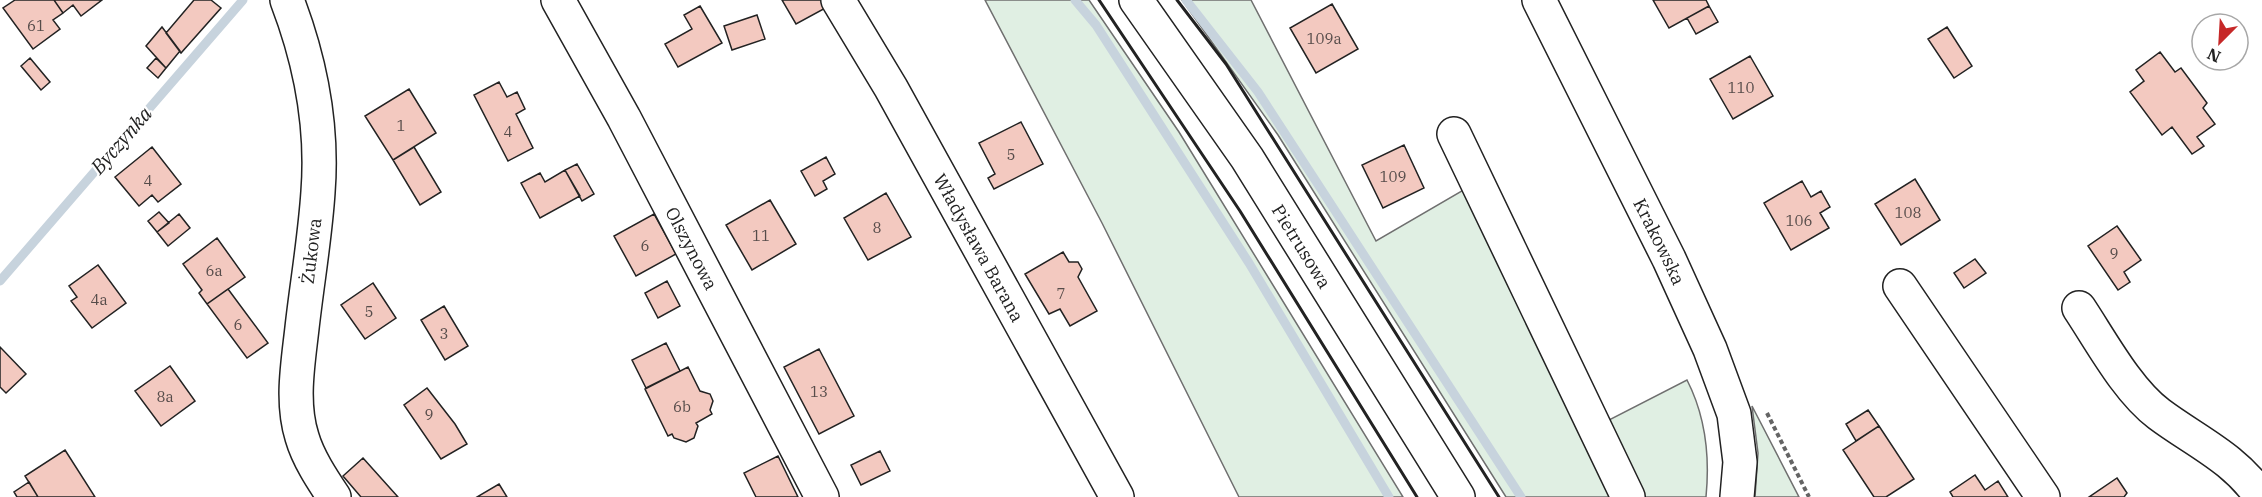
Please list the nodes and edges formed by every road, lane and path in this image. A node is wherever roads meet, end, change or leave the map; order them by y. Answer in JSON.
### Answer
{"nodes":[{"id":1,"x":287,"y":0,"type":"edge"},
{"id":2,"x":558,"y":0,"type":"edge"},
{"id":3,"x":838,"y":0,"type":"edge"},
{"id":4,"x":1136,"y":0,"type":"edge"},
{"id":5,"x":1539,"y":0,"type":"edge"},
{"id":6,"x":1454,"y":134,"type":"dead end"},
{"id":7,"x":1900,"y":286,"type":"dead end"},
{"id":8,"x":2079,"y":308,"type":"dead end"},
{"id":9,"x":334,"y":497,"type":"edge"},
{"id":10,"x":822,"y":497,"type":"edge"},
{"id":11,"x":1117,"y":497,"type":"edge"},
{"id":12,"x":1458,"y":497,"type":"edge"},
{"id":13,"x":1628,"y":497,"type":"edge"},
{"id":14,"x":1737,"y":497,"type":"edge"},
{"id":15,"x":2043,"y":497,"type":"edge"},
{"id":16,"x":2261,"y":497,"type":"edge"}],
"edges":[{"from":1,"to":9,"type":"street","name":"Żukowa"},
{"from":2,"to":10,"type":"street","name":"Olszynowa"},
{"from":3,"to":11,"type":"street","name":"Władysława Barana"},
{"from":4,"to":12,"type":"street","name":"Pietrusowa"},
{"from":5,"to":14,"type":"street","name":"Krakowska"},
{"from":6,"to":13,"type":"street"},
{"from":7,"to":15,"type":"street"},
{"from":8,"to":16,"type":"street"}]}
